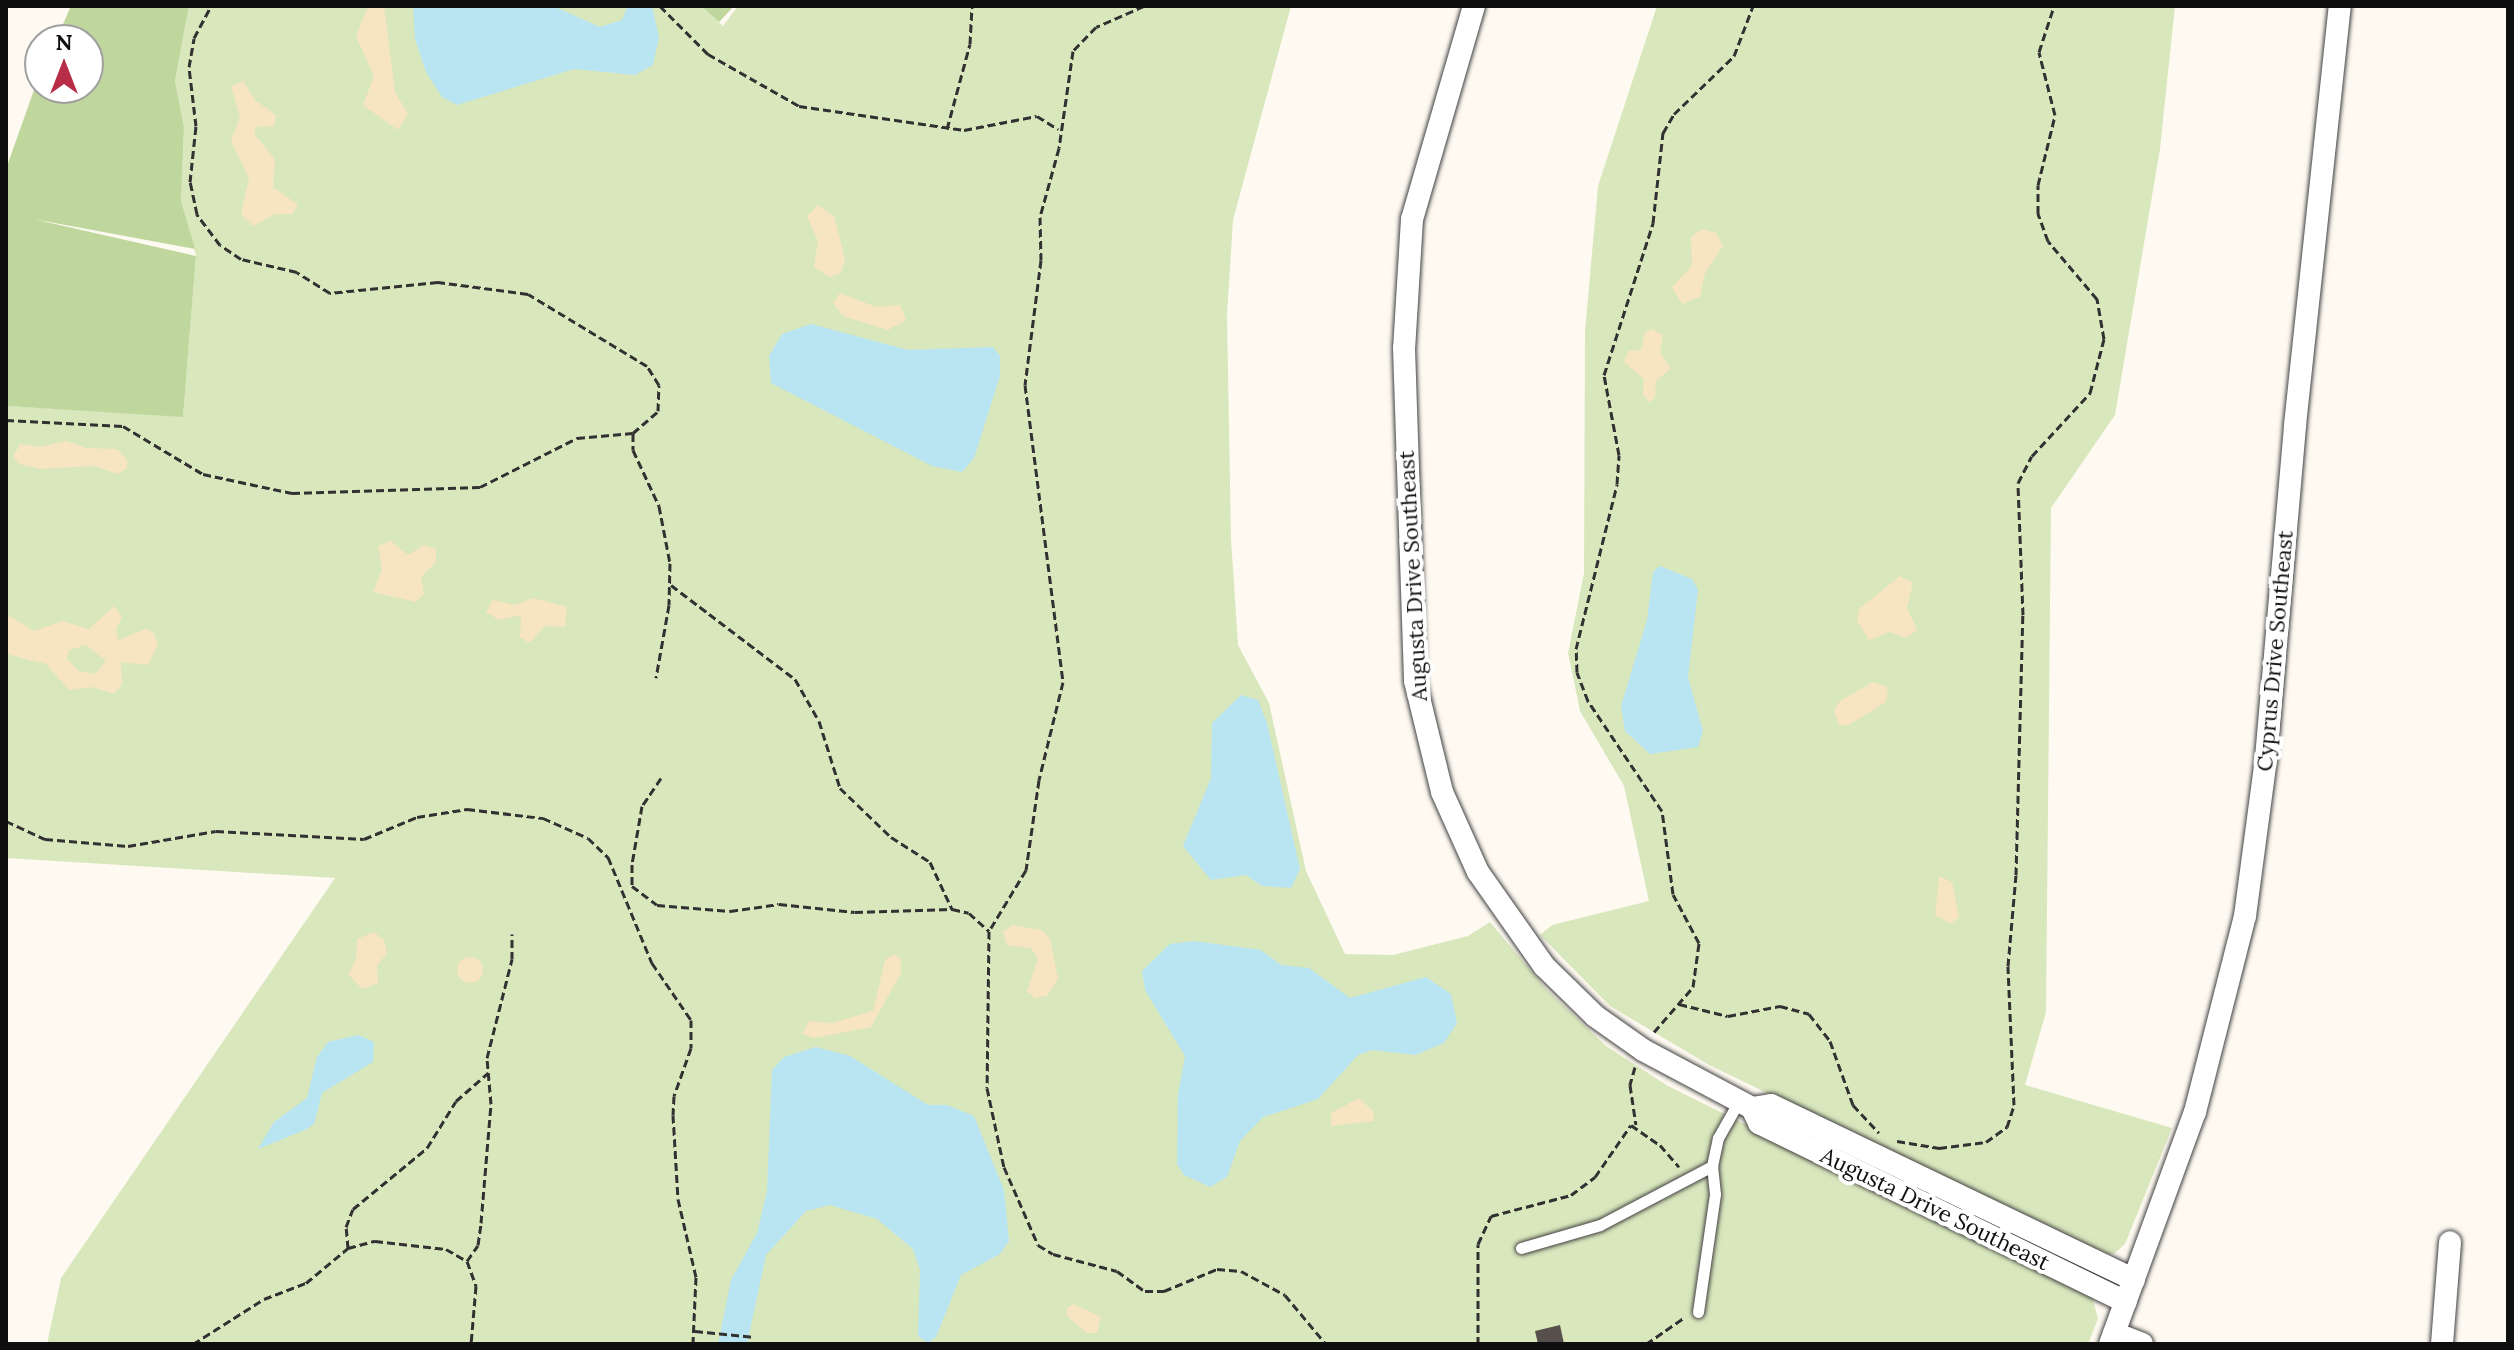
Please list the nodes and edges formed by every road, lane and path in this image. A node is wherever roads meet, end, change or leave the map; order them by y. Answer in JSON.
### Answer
{"nodes":[{"id":1,"x":211,"y":6,"type":"edge"},
{"id":2,"x":660,"y":6,"type":"edge"},
{"id":3,"x":972,"y":6,"type":"edge"},
{"id":4,"x":1144,"y":6,"type":"edge"},
{"id":5,"x":1474,"y":6,"type":"edge"},
{"id":6,"x":1753,"y":6,"type":"edge"},
{"id":7,"x":2054,"y":6,"type":"edge"},
{"id":8,"x":2340,"y":6,"type":"edge"},
{"id":9,"x":947,"y":129,"type":"junction"},
{"id":10,"x":1060,"y":130,"type":"junction"},
{"id":11,"x":6,"y":420,"type":"edge"},
{"id":12,"x":633,"y":433,"type":"junction"},
{"id":13,"x":671,"y":585,"type":"junction"},
{"id":14,"x":656,"y":678,"type":"dead end"},
{"id":15,"x":661,"y":778,"type":"dead end"},
{"id":16,"x":6,"y":821,"type":"edge"},
{"id":17,"x":632,"y":886,"type":"junction"},
{"id":18,"x":623,"y":888,"type":"junction"},
{"id":19,"x":952,"y":909,"type":"junction"},
{"id":20,"x":989,"y":931,"type":"junction"},
{"id":21,"x":512,"y":934,"type":"dead end"},
{"id":22,"x":1679,"y":1004,"type":"junction"},
{"id":23,"x":1643,"y":1050,"type":"junction"},
{"id":24,"x":488,"y":1073,"type":"junction"},
{"id":25,"x":1746,"y":1105,"type":"junction"},
{"id":26,"x":1636,"y":1125,"type":"junction"},
{"id":27,"x":1712,"y":1166,"type":"junction"},
{"id":28,"x":1684,"y":1177,"type":"junction"},
{"id":29,"x":2450,"y":1242,"type":"dead end"},
{"id":30,"x":348,"y":1248,"type":"junction"},
{"id":31,"x":1521,"y":1248,"type":"dead end"},
{"id":32,"x":467,"y":1261,"type":"junction"},
{"id":33,"x":2134,"y":1280,"type":"junction"},
{"id":34,"x":2126,"y":1302,"type":"junction"},
{"id":35,"x":1698,"y":1312,"type":"joint"},
{"id":36,"x":695,"y":1331,"type":"junction"},
{"id":37,"x":755,"y":1337,"type":"dead end"},
{"id":38,"x":2112,"y":1338,"type":"edge"},
{"id":39,"x":193,"y":1344,"type":"edge"},
{"id":40,"x":471,"y":1344,"type":"edge"},
{"id":41,"x":693,"y":1344,"type":"edge"},
{"id":42,"x":1326,"y":1344,"type":"edge"},
{"id":43,"x":1478,"y":1344,"type":"edge"},
{"id":44,"x":1646,"y":1344,"type":"edge"},
{"id":45,"x":2142,"y":1344,"type":"edge"},
{"id":46,"x":2442,"y":1344,"type":"edge"}],
"edges":[{"from":1,"to":12,"type":"path"},
{"from":2,"to":9,"type":"path"},
{"from":3,"to":9,"type":"path"},
{"from":4,"to":10,"type":"path"},
{"from":5,"to":23,"type":"street","name":"Augusta Drive Southeast"},
{"from":6,"to":22,"type":"path"},
{"from":7,"to":22,"type":"path"},
{"from":8,"to":33,"type":"street","name":"Cyprus Drive Southeast"},
{"from":9,"to":10,"type":"path"},
{"from":10,"to":20,"type":"path"},
{"from":11,"to":12,"type":"path"},
{"from":12,"to":13,"type":"path"},
{"from":13,"to":14,"type":"path"},
{"from":13,"to":19,"type":"path"},
{"from":15,"to":17,"type":"path"},
{"from":16,"to":18,"type":"path"},
{"from":17,"to":18,"type":"path"},
{"from":17,"to":19,"type":"path"},
{"from":18,"to":36,"type":"path"},
{"from":19,"to":20,"type":"path"},
{"from":20,"to":42,"type":"path"},
{"from":21,"to":24,"type":"path"},
{"from":22,"to":23,"type":"path"},
{"from":23,"to":25,"type":"street","name":"Augusta Drive Southeast"},
{"from":23,"to":26,"type":"path"},
{"from":24,"to":30,"type":"path"},
{"from":24,"to":32,"type":"path"},
{"from":25,"to":27,"type":"lane"},
{"from":25,"to":33,"type":"street","name":"Augusta Drive Southeast"},
{"from":25,"to":34,"type":"street","name":"Augusta Drive Southeast"},
{"from":26,"to":28,"type":"path"},
{"from":26,"to":43,"type":"path"},
{"from":27,"to":28,"type":"lane"},
{"from":27,"to":35,"type":"lane"},
{"from":28,"to":31,"type":"lane"},
{"from":29,"to":46,"type":"street"},
{"from":30,"to":32,"type":"path"},
{"from":30,"to":39,"type":"path"},
{"from":32,"to":40,"type":"path"},
{"from":33,"to":34,"type":"street","name":"Cyprus Drive Southeast"},
{"from":34,"to":38,"type":"street","name":"Cyprus Drive Southeast"},
{"from":35,"to":44,"type":"path"},
{"from":36,"to":37,"type":"path"},
{"from":36,"to":41,"type":"path"},
{"from":38,"to":45,"type":"street"}]}
